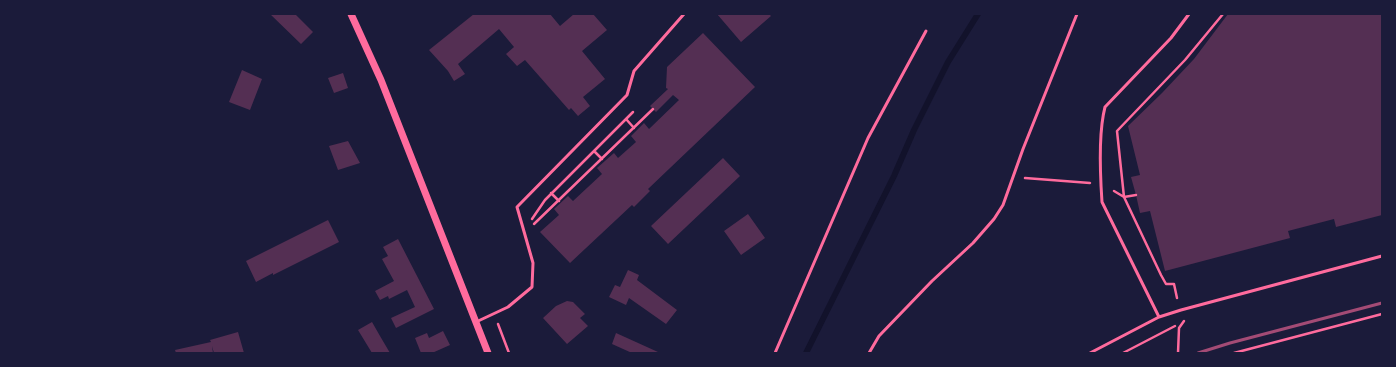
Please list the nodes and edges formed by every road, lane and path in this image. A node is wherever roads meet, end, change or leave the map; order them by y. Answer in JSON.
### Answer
{"nodes":[{"id":1,"x":351,"y":14,"type":"edge"},
{"id":2,"x":684,"y":14,"type":"edge"},
{"id":3,"x":1077,"y":14,"type":"edge"},
{"id":4,"x":1189,"y":14,"type":"edge"},
{"id":5,"x":1223,"y":14,"type":"edge"},
{"id":6,"x":926,"y":31,"type":"dead end"},
{"id":7,"x":653,"y":109,"type":"dead end"},
{"id":8,"x":633,"y":112,"type":"dead end"},
{"id":9,"x":626,"y":119,"type":"junction"},
{"id":10,"x":634,"y":128,"type":"junction"},
{"id":11,"x":594,"y":151,"type":"junction"},
{"id":12,"x":602,"y":159,"type":"junction"},
{"id":13,"x":1025,"y":178,"type":"dead end"},
{"id":14,"x":1090,"y":183,"type":"dead end"},
{"id":15,"x":1110,"y":189,"type":"dead end"},
{"id":16,"x":551,"y":193,"type":"junction"},
{"id":17,"x":1136,"y":195,"type":"dead end"},
{"id":18,"x":1124,"y":197,"type":"junction"},
{"id":19,"x":559,"y":201,"type":"junction"},
{"id":20,"x":531,"y":226,"type":"junction"},
{"id":21,"x":523,"y":230,"type":"junction"},
{"id":22,"x":1382,"y":256,"type":"edge"},
{"id":23,"x":1177,"y":298,"type":"dead end"},
{"id":24,"x":494,"y":314,"type":"junction"},
{"id":25,"x":1382,"y":314,"type":"edge"},
{"id":26,"x":1159,"y":317,"type":"junction"},
{"id":27,"x":476,"y":322,"type":"junction"},
{"id":28,"x":488,"y":353,"type":"edge"},
{"id":29,"x":509,"y":353,"type":"edge"},
{"id":30,"x":775,"y":353,"type":"edge"},
{"id":31,"x":869,"y":353,"type":"edge"},
{"id":32,"x":1090,"y":353,"type":"edge"},
{"id":33,"x":1123,"y":353,"type":"edge"},
{"id":34,"x":1178,"y":353,"type":"edge"},
{"id":35,"x":1234,"y":353,"type":"edge"}],
"edges":[{"from":1,"to":27,"type":"street"},
{"from":2,"to":21,"type":"lane"},
{"from":3,"to":31,"type":"lane"},
{"from":4,"to":26,"type":"lane"},
{"from":5,"to":18,"type":"path"},
{"from":6,"to":30,"type":"lane"},
{"from":7,"to":10,"type":"path"},
{"from":8,"to":9,"type":"path"},
{"from":9,"to":10,"type":"path"},
{"from":9,"to":11,"type":"path"},
{"from":10,"to":12,"type":"path"},
{"from":11,"to":12,"type":"path"},
{"from":11,"to":16,"type":"path"},
{"from":12,"to":19,"type":"path"},
{"from":13,"to":14,"type":"path"},
{"from":15,"to":18,"type":"path"},
{"from":16,"to":19,"type":"path"},
{"from":16,"to":20,"type":"path"},
{"from":17,"to":18,"type":"path"},
{"from":18,"to":23,"type":"path"},
{"from":19,"to":20,"type":"path"},
{"from":20,"to":21,"type":"path"},
{"from":21,"to":24,"type":"lane"},
{"from":22,"to":26,"type":"lane"},
{"from":24,"to":27,"type":"lane"},
{"from":24,"to":29,"type":"path"},
{"from":25,"to":35,"type":"path"},
{"from":26,"to":32,"type":"lane"},
{"from":27,"to":28,"type":"street"},
{"from":33,"to":34,"type":"path"}]}
